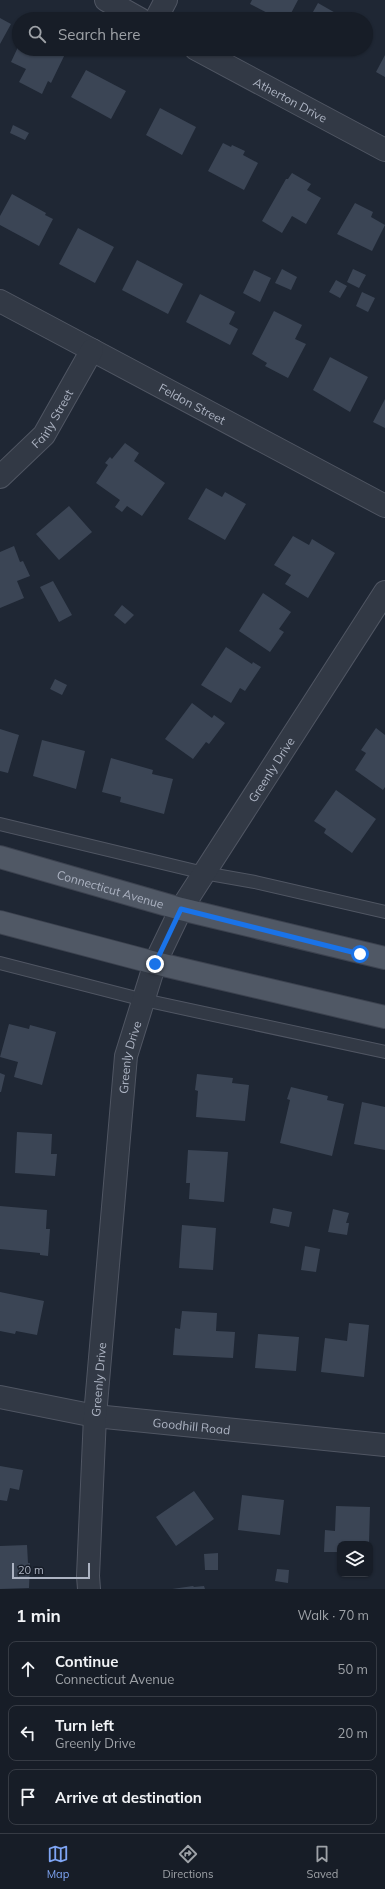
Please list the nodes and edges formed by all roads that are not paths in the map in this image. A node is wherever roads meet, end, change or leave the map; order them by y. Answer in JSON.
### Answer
{"nodes":[{"id":1,"x":106,"y":0,"type":"edge"},
{"id":2,"x":166,"y":0,"type":"edge"},
{"id":3,"x":127,"y":12,"type":"edge"},
{"id":4,"x":160,"y":12,"type":"edge"},
{"id":5,"x":209,"y":56,"type":"edge"},
{"id":6,"x":385,"y":150,"type":"edge"},
{"id":7,"x":0,"y":301,"type":"edge"},
{"id":8,"x":92,"y":350,"type":"junction"},
{"id":9,"x":0,"y":477,"type":"edge"},
{"id":10,"x":385,"y":506,"type":"edge"},
{"id":11,"x":385,"y":592,"type":"edge"},
{"id":12,"x":0,"y":824,"type":"edge"},
{"id":13,"x":0,"y":857,"type":"edge"},
{"id":14,"x":204,"y":873,"type":"junction"},
{"id":15,"x":181,"y":909,"type":"junction"},
{"id":16,"x":385,"y":912,"type":"edge"},
{"id":17,"x":0,"y":922,"type":"edge"},
{"id":18,"x":385,"y":958,"type":"edge"},
{"id":19,"x":0,"y":963,"type":"edge"},
{"id":20,"x":155,"y":964,"type":"junction"},
{"id":21,"x":144,"y":1000,"type":"junction"},
{"id":22,"x":385,"y":1017,"type":"edge"},
{"id":23,"x":385,"y":1052,"type":"edge"},
{"id":24,"x":0,"y":1398,"type":"edge"},
{"id":25,"x":94,"y":1416,"type":"junction"},
{"id":26,"x":385,"y":1445,"type":"edge"},
{"id":27,"x":89,"y":1589,"type":"edge"}],
"edges":[{"from":1,"to":3,"type":"street"},
{"from":2,"to":4,"type":"street"},
{"from":5,"to":6,"type":"street","name":"Atherton Drive"},
{"from":7,"to":8,"type":"street","name":"Feldon Street"},
{"from":8,"to":9,"type":"street","name":"Fairly Street"},
{"from":8,"to":10,"type":"street","name":"Feldon Street"},
{"from":11,"to":14,"type":"street","name":"Greenly Drive"},
{"from":12,"to":14,"type":"lane"},
{"from":13,"to":15,"type":"main road","name":"Connecticut Avenue"},
{"from":14,"to":15,"type":"street","name":"Greenly Drive"},
{"from":14,"to":16,"type":"lane"},
{"from":15,"to":18,"type":"main road","name":"Connecticut Avenue"},
{"from":15,"to":20,"type":"street","name":"Greenly Drive"},
{"from":17,"to":20,"type":"main road"},
{"from":19,"to":21,"type":"lane"},
{"from":20,"to":21,"type":"street","name":"Greenly Drive"},
{"from":20,"to":22,"type":"main road"},
{"from":21,"to":23,"type":"lane"},
{"from":21,"to":25,"type":"street","name":"Greenly Drive"},
{"from":24,"to":25,"type":"street","name":"Goodhill Road"},
{"from":25,"to":26,"type":"street","name":"Goodhill Road"},
{"from":25,"to":27,"type":"street","name":"Greenly Drive"}]}
